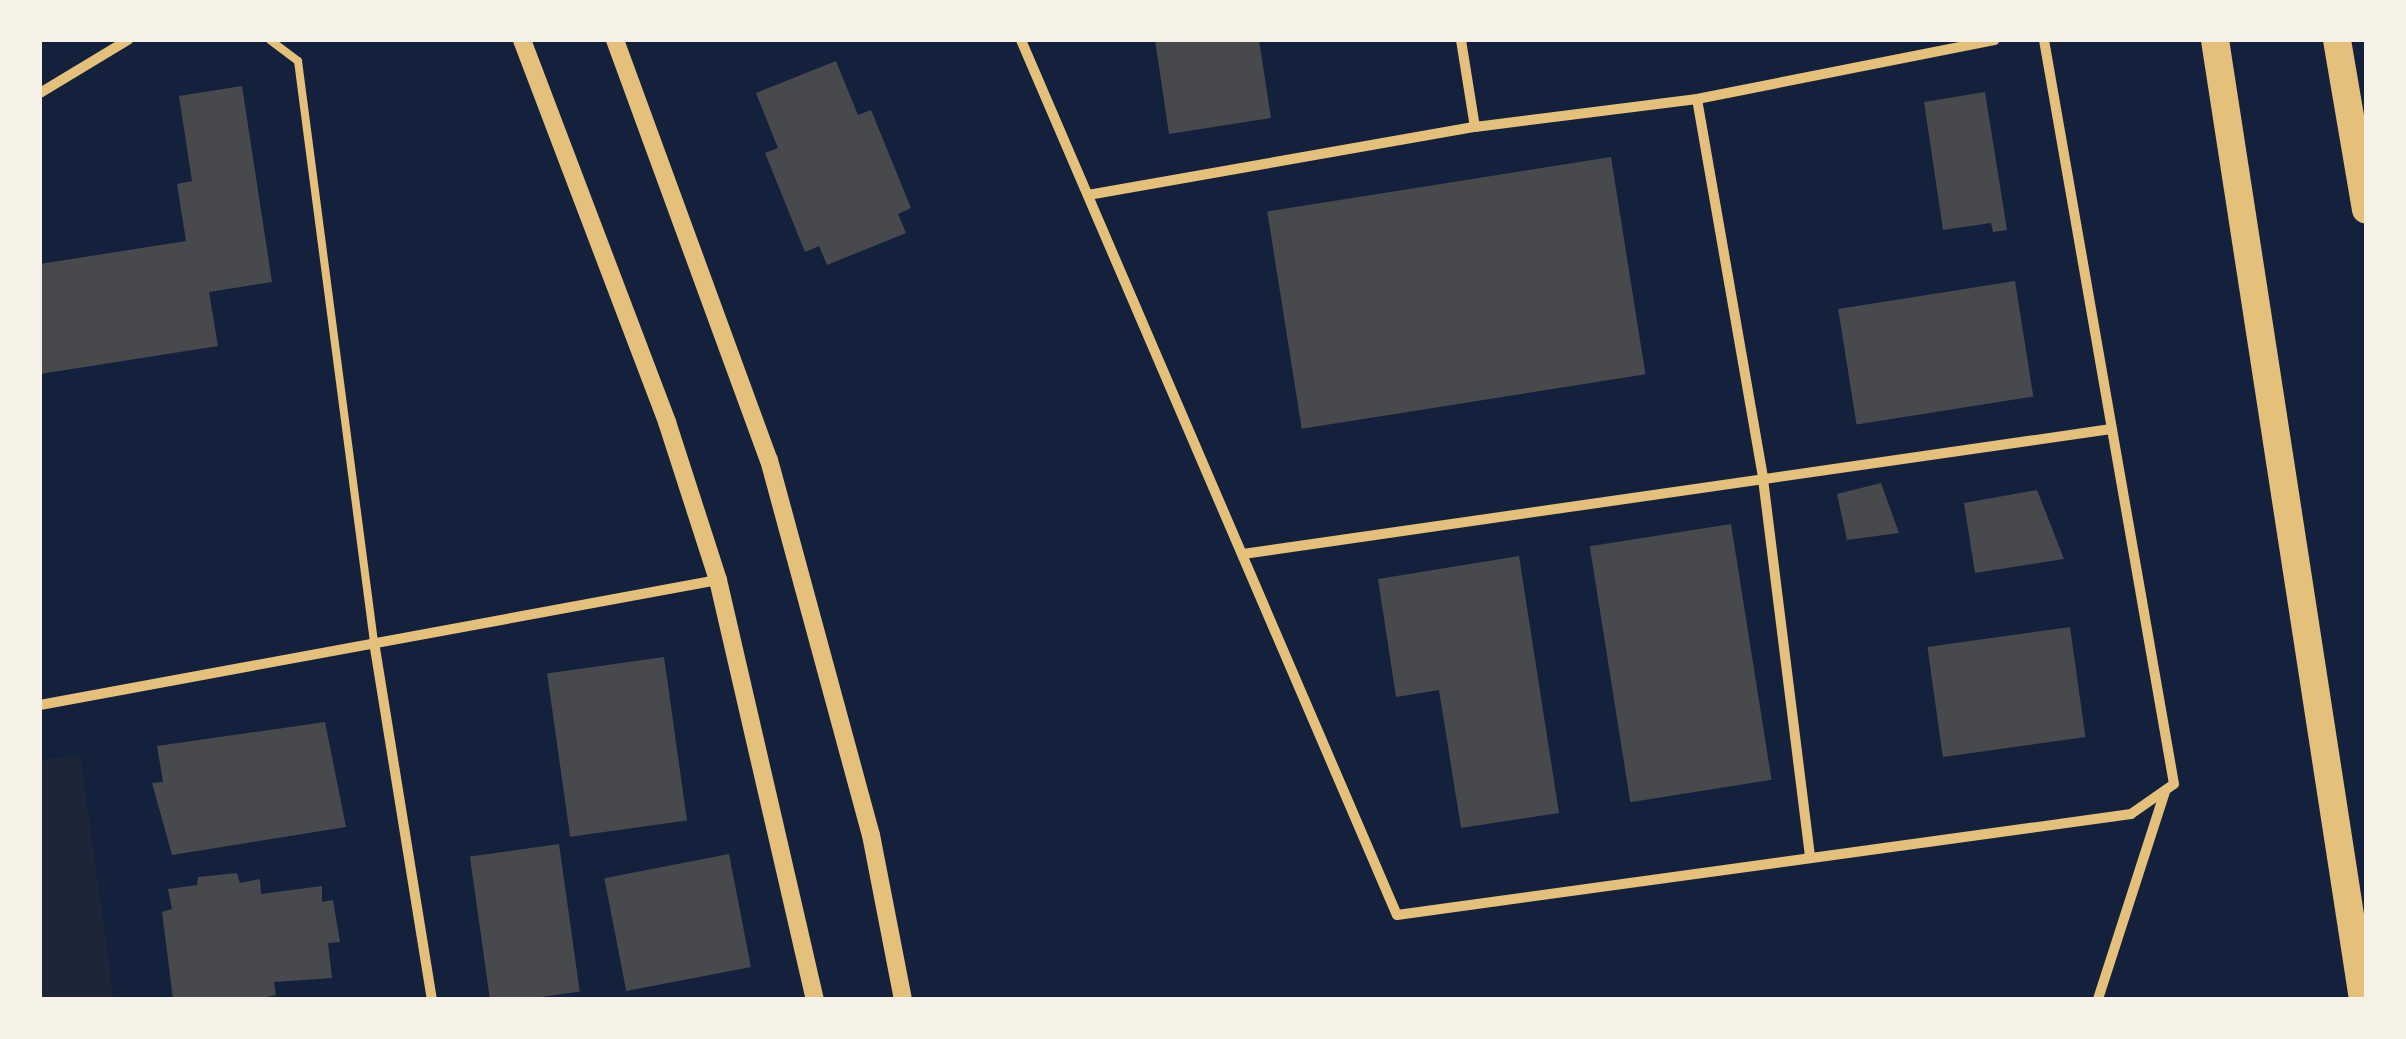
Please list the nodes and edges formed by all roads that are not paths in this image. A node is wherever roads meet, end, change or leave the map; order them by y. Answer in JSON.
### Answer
{"nodes":[{"id":1,"x":128,"y":40,"type":"edge"},
{"id":2,"x":270,"y":40,"type":"edge"},
{"id":3,"x":522,"y":40,"type":"edge"},
{"id":4,"x":616,"y":40,"type":"edge"},
{"id":5,"x":1021,"y":40,"type":"edge"},
{"id":6,"x":1461,"y":40,"type":"edge"},
{"id":7,"x":1994,"y":40,"type":"edge"},
{"id":8,"x":2044,"y":40,"type":"edge"},
{"id":9,"x":2215,"y":40,"type":"edge"},
{"id":10,"x":2338,"y":46,"type":"edge"},
{"id":11,"x":40,"y":93,"type":"edge"},
{"id":12,"x":1697,"y":99,"type":"junction"},
{"id":13,"x":1475,"y":127,"type":"junction"},
{"id":14,"x":1088,"y":194,"type":"junction"},
{"id":15,"x":2366,"y":210,"type":"edge"},
{"id":16,"x":2112,"y":430,"type":"junction"},
{"id":17,"x":1763,"y":479,"type":"junction"},
{"id":18,"x":1242,"y":554,"type":"junction"},
{"id":19,"x":718,"y":580,"type":"junction"},
{"id":20,"x":374,"y":642,"type":"junction"},
{"id":21,"x":40,"y":704,"type":"edge"},
{"id":22,"x":2165,"y":790,"type":"junction"},
{"id":23,"x":1810,"y":858,"type":"junction"},
{"id":24,"x":432,"y":999,"type":"edge"},
{"id":25,"x":815,"y":999,"type":"edge"},
{"id":26,"x":903,"y":999,"type":"edge"},
{"id":27,"x":2098,"y":999,"type":"edge"},
{"id":28,"x":2362,"y":999,"type":"edge"}],
"edges":[{"from":1,"to":11,"type":"street"},
{"from":2,"to":20,"type":"lane"},
{"from":3,"to":19,"type":"street"},
{"from":4,"to":26,"type":"street"},
{"from":5,"to":14,"type":"street"},
{"from":6,"to":13,"type":"street"},
{"from":7,"to":12,"type":"street"},
{"from":8,"to":16,"type":"street"},
{"from":9,"to":28,"type":"highway"},
{"from":10,"to":15,"type":"highway"},
{"from":12,"to":13,"type":"street"},
{"from":12,"to":17,"type":"street"},
{"from":13,"to":14,"type":"street"},
{"from":14,"to":18,"type":"street"},
{"from":16,"to":17,"type":"street"},
{"from":16,"to":22,"type":"street"},
{"from":17,"to":18,"type":"street"},
{"from":17,"to":23,"type":"street"},
{"from":18,"to":23,"type":"street"},
{"from":19,"to":20,"type":"street"},
{"from":19,"to":25,"type":"street"},
{"from":20,"to":21,"type":"street"},
{"from":20,"to":24,"type":"street"},
{"from":22,"to":23,"type":"street"},
{"from":22,"to":27,"type":"street"}]}
